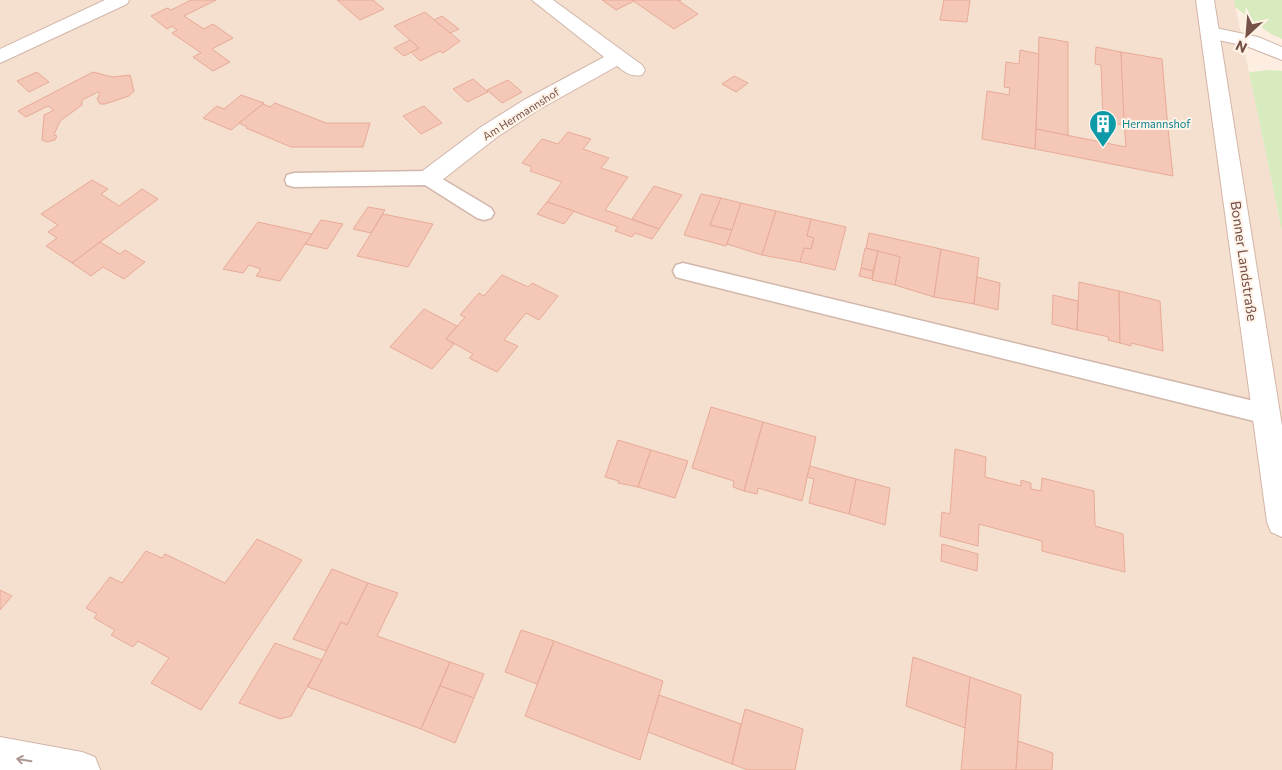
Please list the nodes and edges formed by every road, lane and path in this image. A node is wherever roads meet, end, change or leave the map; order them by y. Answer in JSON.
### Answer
{"nodes":[{"id":1,"x":120,"y":0,"type":"edge"},
{"id":2,"x":541,"y":0,"type":"edge"},
{"id":3,"x":1205,"y":0,"type":"edge"},
{"id":4,"x":1211,"y":33,"type":"junction"},
{"id":5,"x":1282,"y":54,"type":"edge"},
{"id":6,"x":0,"y":57,"type":"edge"},
{"id":7,"x":617,"y":58,"type":"junction"},
{"id":8,"x":635,"y":70,"type":"dead end"},
{"id":9,"x":429,"y":178,"type":"junction"},
{"id":10,"x":294,"y":180,"type":"dead end"},
{"id":11,"x":484,"y":213,"type":"dead end"},
{"id":12,"x":683,"y":271,"type":"dead end"},
{"id":13,"x":1266,"y":414,"type":"junction"},
{"id":14,"x":1282,"y":522,"type":"edge"},
{"id":15,"x":0,"y":756,"type":"edge"},
{"id":16,"x":82,"y":770,"type":"edge"}],
"edges":[{"from":1,"to":6,"type":"street"},
{"from":2,"to":7,"type":"street"},
{"from":3,"to":4,"type":"street","name":"Bonner Landstraße"},
{"from":4,"to":5,"type":"street"},
{"from":4,"to":13,"type":"street","name":"Bonner Landstraße"},
{"from":7,"to":8,"type":"street"},
{"from":7,"to":9,"type":"street","name":"Am Hermannshof"},
{"from":9,"to":10,"type":"lane"},
{"from":9,"to":11,"type":"lane"},
{"from":12,"to":13,"type":"lane"},
{"from":13,"to":14,"type":"street","name":"Bonner Landstraße"},
{"from":16,"to":15,"type":"street","one_way":true}]}
